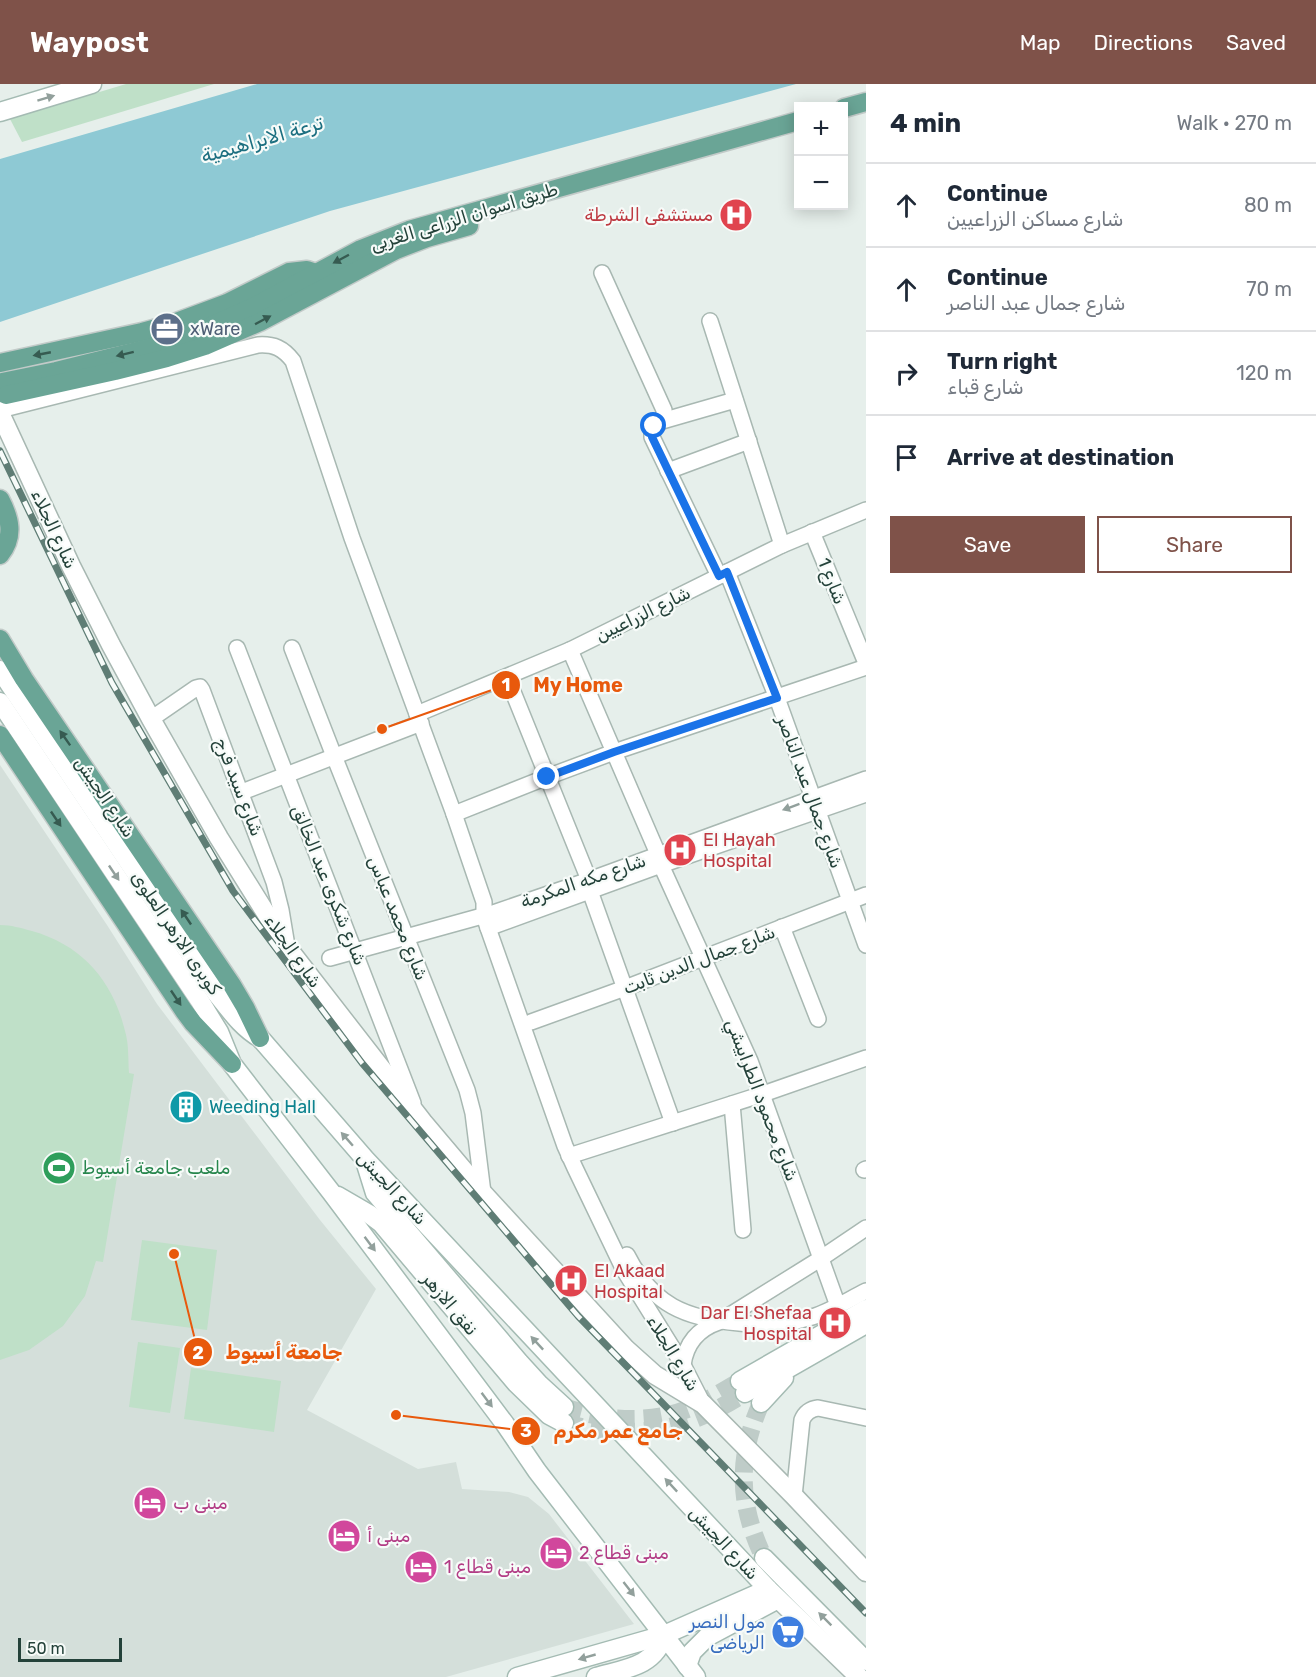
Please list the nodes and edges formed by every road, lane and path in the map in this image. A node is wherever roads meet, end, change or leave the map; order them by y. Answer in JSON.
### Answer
{"nodes":[{"id":1,"x":92,"y":84,"type":"edge"},
{"id":2,"x":866,"y":102,"type":"edge"},
{"id":3,"x":848,"y":107,"type":"edge"},
{"id":4,"x":866,"y":110,"type":"edge"},
{"id":5,"x":0,"y":112,"type":"edge"},
{"id":6,"x":848,"y":115,"type":"edge"},
{"id":7,"x":794,"y":122,"type":"edge"},
{"id":8,"x":794,"y":130,"type":"edge"},
{"id":9,"x":316,"y":273,"type":"junction"},
{"id":10,"x":602,"y":273,"type":"dead end"},
{"id":11,"x":710,"y":321,"type":"dead end"},
{"id":12,"x":0,"y":363,"type":"edge"},
{"id":13,"x":2,"y":400,"type":"edge"},
{"id":14,"x":735,"y":400,"type":"junction"},
{"id":15,"x":662,"y":421,"type":"junction"},
{"id":16,"x":749,"y":441,"type":"junction"},
{"id":17,"x":668,"y":471,"type":"junction"},
{"id":18,"x":0,"y":499,"type":"edge"},
{"id":19,"x":866,"y":510,"type":"edge"},
{"id":20,"x":812,"y":532,"type":"junction"},
{"id":21,"x":782,"y":545,"type":"junction"},
{"id":22,"x":0,"y":555,"type":"edge"},
{"id":23,"x":723,"y":574,"type":"junction"},
{"id":24,"x":0,"y":639,"type":"edge"},
{"id":25,"x":237,"y":648,"type":"dead end"},
{"id":26,"x":292,"y":648,"type":"dead end"},
{"id":27,"x":570,"y":650,"type":"junction"},
{"id":28,"x":866,"y":665,"type":"edge"},
{"id":29,"x":0,"y":670,"type":"edge"},
{"id":30,"x":507,"y":677,"type":"junction"},
{"id":31,"x":777,"y":698,"type":"junction"},
{"id":32,"x":0,"y":702,"type":"edge"},
{"id":33,"x":151,"y":719,"type":"junction"},
{"id":34,"x":419,"y":719,"type":"junction"},
{"id":35,"x":0,"y":735,"type":"edge"},
{"id":36,"x":614,"y":752,"type":"junction"},
{"id":37,"x":334,"y":756,"type":"junction"},
{"id":38,"x":285,"y":775,"type":"junction"},
{"id":39,"x":547,"y":777,"type":"junction"},
{"id":40,"x":866,"y":779,"type":"edge"},
{"id":41,"x":242,"y":792,"type":"junction"},
{"id":42,"x":866,"y":794,"type":"edge"},
{"id":43,"x":815,"y":805,"type":"junction"},
{"id":44,"x":454,"y":814,"type":"junction"},
{"id":45,"x":660,"y":860,"type":"junction"},
{"id":46,"x":590,"y":886,"type":"junction"},
{"id":47,"x":866,"y":896,"type":"edge"},
{"id":48,"x":850,"y":902,"type":"junction"},
{"id":49,"x":489,"y":916,"type":"junction"},
{"id":50,"x":782,"y":927,"type":"junction"},
{"id":51,"x":407,"y":937,"type":"junction"},
{"id":52,"x":866,"y":945,"type":"edge"},
{"id":53,"x":287,"y":947,"type":"junction"},
{"id":54,"x":356,"y":951,"type":"junction"},
{"id":55,"x":330,"y":958,"type":"dead end"},
{"id":56,"x":703,"y":958,"type":"junction"},
{"id":57,"x":625,"y":988,"type":"junction"},
{"id":58,"x":208,"y":997,"type":"junction"},
{"id":59,"x":818,"y":1019,"type":"dead end"},
{"id":60,"x":531,"y":1022,"type":"junction"},
{"id":61,"x":260,"y":1038,"type":"junction"},
{"id":62,"x":866,"y":1058,"type":"edge"},
{"id":63,"x":232,"y":1064,"type":"junction"},
{"id":64,"x":763,"y":1094,"type":"junction"},
{"id":65,"x":732,"y":1104,"type":"junction"},
{"id":66,"x":423,"y":1122,"type":"junction"},
{"id":67,"x":673,"y":1123,"type":"junction"},
{"id":68,"x":573,"y":1155,"type":"junction"},
{"id":69,"x":365,"y":1159,"type":"junction"},
{"id":70,"x":331,"y":1192,"type":"junction"},
{"id":71,"x":483,"y":1193,"type":"junction"},
{"id":72,"x":866,"y":1228,"type":"edge"},
{"id":73,"x":743,"y":1230,"type":"dead end"},
{"id":74,"x":820,"y":1259,"type":"junction"},
{"id":75,"x":866,"y":1291,"type":"edge"},
{"id":76,"x":838,"y":1306,"type":"junction"},
{"id":77,"x":866,"y":1309,"type":"edge"},
{"id":78,"x":719,"y":1322,"type":"junction"},
{"id":79,"x":866,"y":1324,"type":"edge"},
{"id":80,"x":806,"y":1359,"type":"junction"},
{"id":81,"x":683,"y":1365,"type":"junction"},
{"id":82,"x":761,"y":1403,"type":"tunnel mouth"},
{"id":83,"x":703,"y":1404,"type":"junction"},
{"id":84,"x":866,"y":1418,"type":"edge"},
{"id":85,"x":794,"y":1496,"type":"junction"},
{"id":86,"x":764,"y":1558,"type":"tunnel mouth"},
{"id":87,"x":866,"y":1572,"type":"edge"},
{"id":88,"x":773,"y":1594,"type":"junction"},
{"id":89,"x":664,"y":1635,"type":"junction"},
{"id":90,"x":866,"y":1661,"type":"edge"},
{"id":91,"x":691,"y":1671,"type":"edge"},
{"id":92,"x":517,"y":1677,"type":"edge"},
{"id":93,"x":596,"y":1677,"type":"edge"},
{"id":94,"x":859,"y":1677,"type":"edge"}],
"edges":[{"from":5,"to":1,"type":"main road","one_way":true},
{"from":2,"to":3,"type":"main road"},
{"from":4,"to":6,"type":"main road"},
{"from":7,"to":9,"type":"main road","name":"طريق اسوان الزراعى الغربى","one_way":true},
{"from":13,"to":8,"type":"main road","name":"طريق اسوان الزراعى الغربى","one_way":true},
{"from":9,"to":12,"type":"main road","one_way":true},
{"from":9,"to":13,"type":"main road","name":"طريق اسوان الزراعى الغربى","one_way":true},
{"from":10,"to":15,"type":"street"},
{"from":11,"to":14,"type":"street"},
{"from":13,"to":33,"type":"main road","name":"شارع الجلاء"},
{"from":13,"to":34,"type":"street","name":"شارع الجلاء"},
{"from":14,"to":15,"type":"street"},
{"from":14,"to":16,"type":"street"},
{"from":15,"to":17,"type":"street","name":"شارع جمال عبد الناصر"},
{"from":16,"to":17,"type":"street"},
{"from":16,"to":21,"type":"street"},
{"from":17,"to":23,"type":"street","name":"شارع جمال عبد الناصر"},
{"from":18,"to":22,"type":"main road"},
{"from":19,"to":20,"type":"street","name":"شارع الزراعيين"},
{"from":20,"to":21,"type":"street","name":"شارع الزراعيين"},
{"from":20,"to":28,"type":"street","name":"شارع 1"},
{"from":21,"to":23,"type":"street","name":"شارع الزراعيين"},
{"from":23,"to":27,"type":"street","name":"شارع الزراعيين"},
{"from":23,"to":31,"type":"street","name":"شارع جمال عبد الناصر"},
{"from":61,"to":24,"type":"main road","name":"شارع الجيش","one_way":true},
{"from":25,"to":38,"type":"street","name":"شارع شكرى عبد الخالق"},
{"from":26,"to":37,"type":"street","name":"شارع محمد عباس"},
{"from":27,"to":30,"type":"street","name":"شارع الزراعيين"},
{"from":27,"to":36,"type":"street","name":"شارع محمود الطرابيشي"},
{"from":28,"to":31,"type":"street"},
{"from":29,"to":58,"type":"main road","name":"كوبرى الازهر العلوى"},
{"from":30,"to":34,"type":"street","name":"شارع الزراعيين"},
{"from":30,"to":39,"type":"street"},
{"from":31,"to":36,"type":"street"},
{"from":31,"to":43,"type":"street","name":"شارع جمال عبد الناصر"},
{"from":32,"to":58,"type":"main road","name":"كوبرى الازهر العلوى","one_way":true},
{"from":33,"to":41,"type":"street","name":"شارع سيد فرج"},
{"from":33,"to":53,"type":"main road","name":"شارع الجلاء"},
{"from":34,"to":37,"type":"street","name":"شارع الزراعيين"},
{"from":34,"to":44,"type":"street","name":"شارع الجلاء"},
{"from":35,"to":63,"type":"main road","one_way":true},
{"from":36,"to":39,"type":"street"},
{"from":36,"to":45,"type":"street","name":"شارع محمود الطرابيشي"},
{"from":37,"to":38,"type":"street","name":"شارع الزراعيين"},
{"from":37,"to":51,"type":"street","name":"شارع محمد عباس"},
{"from":38,"to":41,"type":"street","name":"شارع الزراعيين"},
{"from":38,"to":54,"type":"street","name":"شارع شكرى عبد الخالق"},
{"from":39,"to":44,"type":"street"},
{"from":39,"to":46,"type":"street"},
{"from":40,"to":43,"type":"street","name":"شارع مكه المكرمة"},
{"from":41,"to":53,"type":"street","name":"شارع سيد فرج"},
{"from":42,"to":43,"type":"street","name":"شارع مكه المكرمة"},
{"from":43,"to":45,"type":"street","name":"شارع مكه المكرمة"},
{"from":43,"to":48,"type":"street","name":"شارع جمال عبد الناصر"},
{"from":44,"to":49,"type":"street","name":"شارع الجلاء"},
{"from":45,"to":46,"type":"street","name":"شارع مكه المكرمة"},
{"from":45,"to":56,"type":"street","name":"شارع محمود الطرابيشي"},
{"from":46,"to":49,"type":"street","name":"شارع مكه المكرمة"},
{"from":46,"to":57,"type":"street"},
{"from":47,"to":48,"type":"street","name":"شارع جمال الدين ثابت"},
{"from":48,"to":50,"type":"street","name":"شارع جمال الدين ثابت"},
{"from":48,"to":52,"type":"street","name":"شارع جمال عبد الناصر"},
{"from":49,"to":51,"type":"street","name":"شارع مكه المكرمة"},
{"from":49,"to":60,"type":"street","name":"شارع الجلاء"},
{"from":49,"to":68,"type":"street","name":"شارع الجلاء"},
{"from":50,"to":56,"type":"street","name":"شارع جمال الدين ثابت"},
{"from":50,"to":59,"type":"street"},
{"from":51,"to":54,"type":"street","name":"شارع مكه المكرمة"},
{"from":51,"to":71,"type":"street","name":"شارع محمد عباس"},
{"from":53,"to":66,"type":"main road","name":"شارع الجلاء"},
{"from":54,"to":55,"type":"street","name":"شارع مكه المكرمة"},
{"from":54,"to":66,"type":"street","name":"شارع شكرى عبد الخالق"},
{"from":56,"to":57,"type":"street","name":"شارع جمال الدين ثابت"},
{"from":56,"to":64,"type":"street","name":"شارع محمود الطرابيشي"},
{"from":57,"to":60,"type":"street","name":"شارع جمال الدين ثابت"},
{"from":57,"to":67,"type":"street"},
{"from":58,"to":61,"type":"main road","name":"كوبرى الازهر العلوى"},
{"from":58,"to":63,"type":"main road","name":"كوبرى الازهر العلوى"},
{"from":60,"to":68,"type":"street","name":"شارع الجلاء"},
{"from":69,"to":61,"type":"main road","name":"شارع الجيش","one_way":true},
{"from":62,"to":64,"type":"street"},
{"from":63,"to":70,"type":"main road"},
{"from":64,"to":65,"type":"street"},
{"from":64,"to":74,"type":"street","name":"شارع محمود الطرابيشي"},
{"from":65,"to":67,"type":"street"},
{"from":65,"to":73,"type":"street"},
{"from":66,"to":71,"type":"main road","name":"شارع الجلاء"},
{"from":67,"to":68,"type":"street"},
{"from":68,"to":78,"type":"street","name":"شارع الجلاء"},
{"from":68,"to":81,"type":"street","name":"شارع الجلاء"},
{"from":69,"to":70,"type":"main road","name":"نفق الازهر"},
{"from":88,"to":69,"type":"main road","name":"شارع الجيش","one_way":true},
{"from":70,"to":89,"type":"main road","one_way":true},
{"from":71,"to":83,"type":"main road","name":"شارع الجلاء"},
{"from":72,"to":74,"type":"street"},
{"from":74,"to":76,"type":"street","name":"شارع محمود الطرابيشي"},
{"from":74,"to":78,"type":"street"},
{"from":75,"to":76,"type":"street","name":"شارع الجلاء"},
{"from":76,"to":78,"type":"street","name":"شارع الجلاء"},
{"from":77,"to":80,"type":"main road"},
{"from":78,"to":81,"type":"street"},
{"from":79,"to":80,"type":"main road"},
{"from":80,"to":82,"type":"main road"},
{"from":81,"to":83,"type":"street","name":"شارع الجلاء"},
{"from":83,"to":85,"type":"main road","name":"شارع الجلاء"},
{"from":84,"to":85,"type":"street"},
{"from":85,"to":87,"type":"main road","name":"شارع الجلاء"},
{"from":90,"to":86,"type":"main road","one_way":true},
{"from":88,"to":89,"type":"main road"},
{"from":88,"to":91,"type":"main road"},
{"from":88,"to":94,"type":"main road","name":"شارع الجيش"},
{"from":89,"to":91,"type":"main road"},
{"from":89,"to":92,"type":"main road","one_way":true},
{"from":89,"to":93,"type":"main road"}]}
